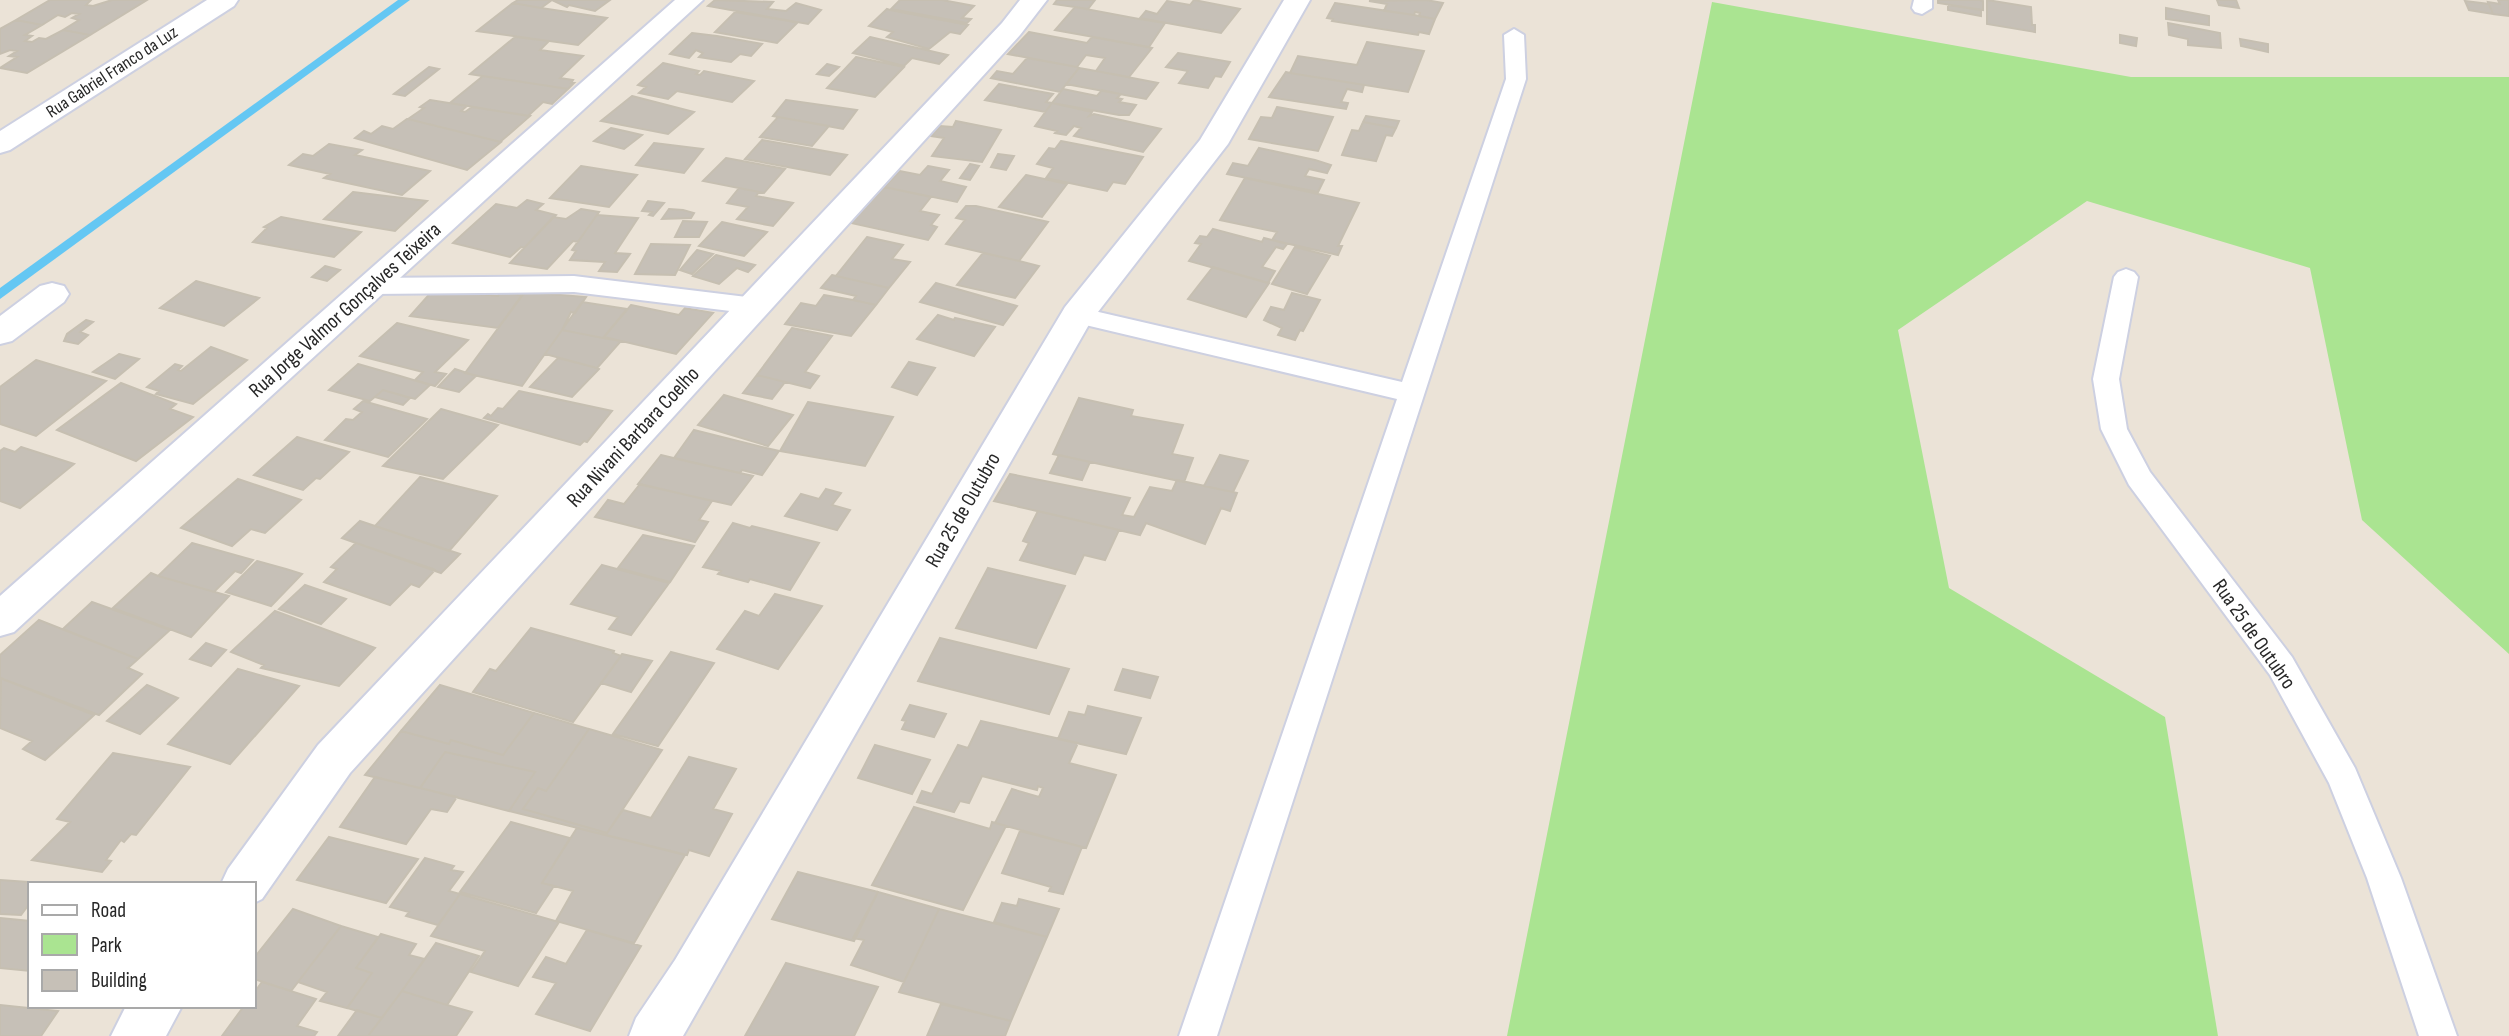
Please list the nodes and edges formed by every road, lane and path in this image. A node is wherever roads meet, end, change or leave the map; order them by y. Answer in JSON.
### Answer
{"nodes":[{"id":1,"x":225,"y":0,"type":"edge"},
{"id":2,"x":690,"y":0,"type":"edge"},
{"id":3,"x":1034,"y":0,"type":"edge"},
{"id":4,"x":1297,"y":0,"type":"edge"},
{"id":5,"x":1514,"y":35,"type":"dead end"},
{"id":6,"x":0,"y":144,"type":"edge"},
{"id":7,"x":2126,"y":277,"type":"dead end"},
{"id":8,"x":372,"y":286,"type":"junction"},
{"id":9,"x":52,"y":295,"type":"dead end"},
{"id":10,"x":755,"y":306,"type":"junction"},
{"id":11,"x":1077,"y":315,"type":"junction"},
{"id":12,"x":0,"y":333,"type":"edge"},
{"id":13,"x":1411,"y":393,"type":"junction"},
{"id":14,"x":0,"y":620,"type":"edge"},
{"id":15,"x":246,"y":882,"type":"edge"},
{"id":16,"x":157,"y":1008,"type":"edge"},
{"id":17,"x":136,"y":1036,"type":"edge"},
{"id":18,"x":654,"y":1036,"type":"edge"},
{"id":19,"x":1198,"y":1036,"type":"edge"},
{"id":20,"x":2438,"y":1036,"type":"edge"}],
"edges":[{"from":1,"to":6,"type":"street","name":"Rua Gabriel Franco da Luz"},
{"from":2,"to":8,"type":"street","name":"Rua Jorge Valmor Gonçalves Teixeira"},
{"from":3,"to":10,"type":"street","name":"Rua Nivani Barbara Coelho"},
{"from":4,"to":11,"type":"street","name":"Rua 25 de Outubro"},
{"from":5,"to":13,"type":"lane"},
{"from":7,"to":20,"type":"lane","name":"Rua 25 de Outubro"},
{"from":8,"to":10,"type":"lane"},
{"from":8,"to":14,"type":"street","name":"Rua Jorge Valmor Gonçalves Teixeira"},
{"from":9,"to":12,"type":"street"},
{"from":10,"to":15,"type":"street","name":"Rua Nivani Barbara Coelho"},
{"from":11,"to":13,"type":"lane"},
{"from":11,"to":18,"type":"street","name":"Rua 25 de Outubro"},
{"from":13,"to":19,"type":"lane"},
{"from":16,"to":17,"type":"street"}]}
